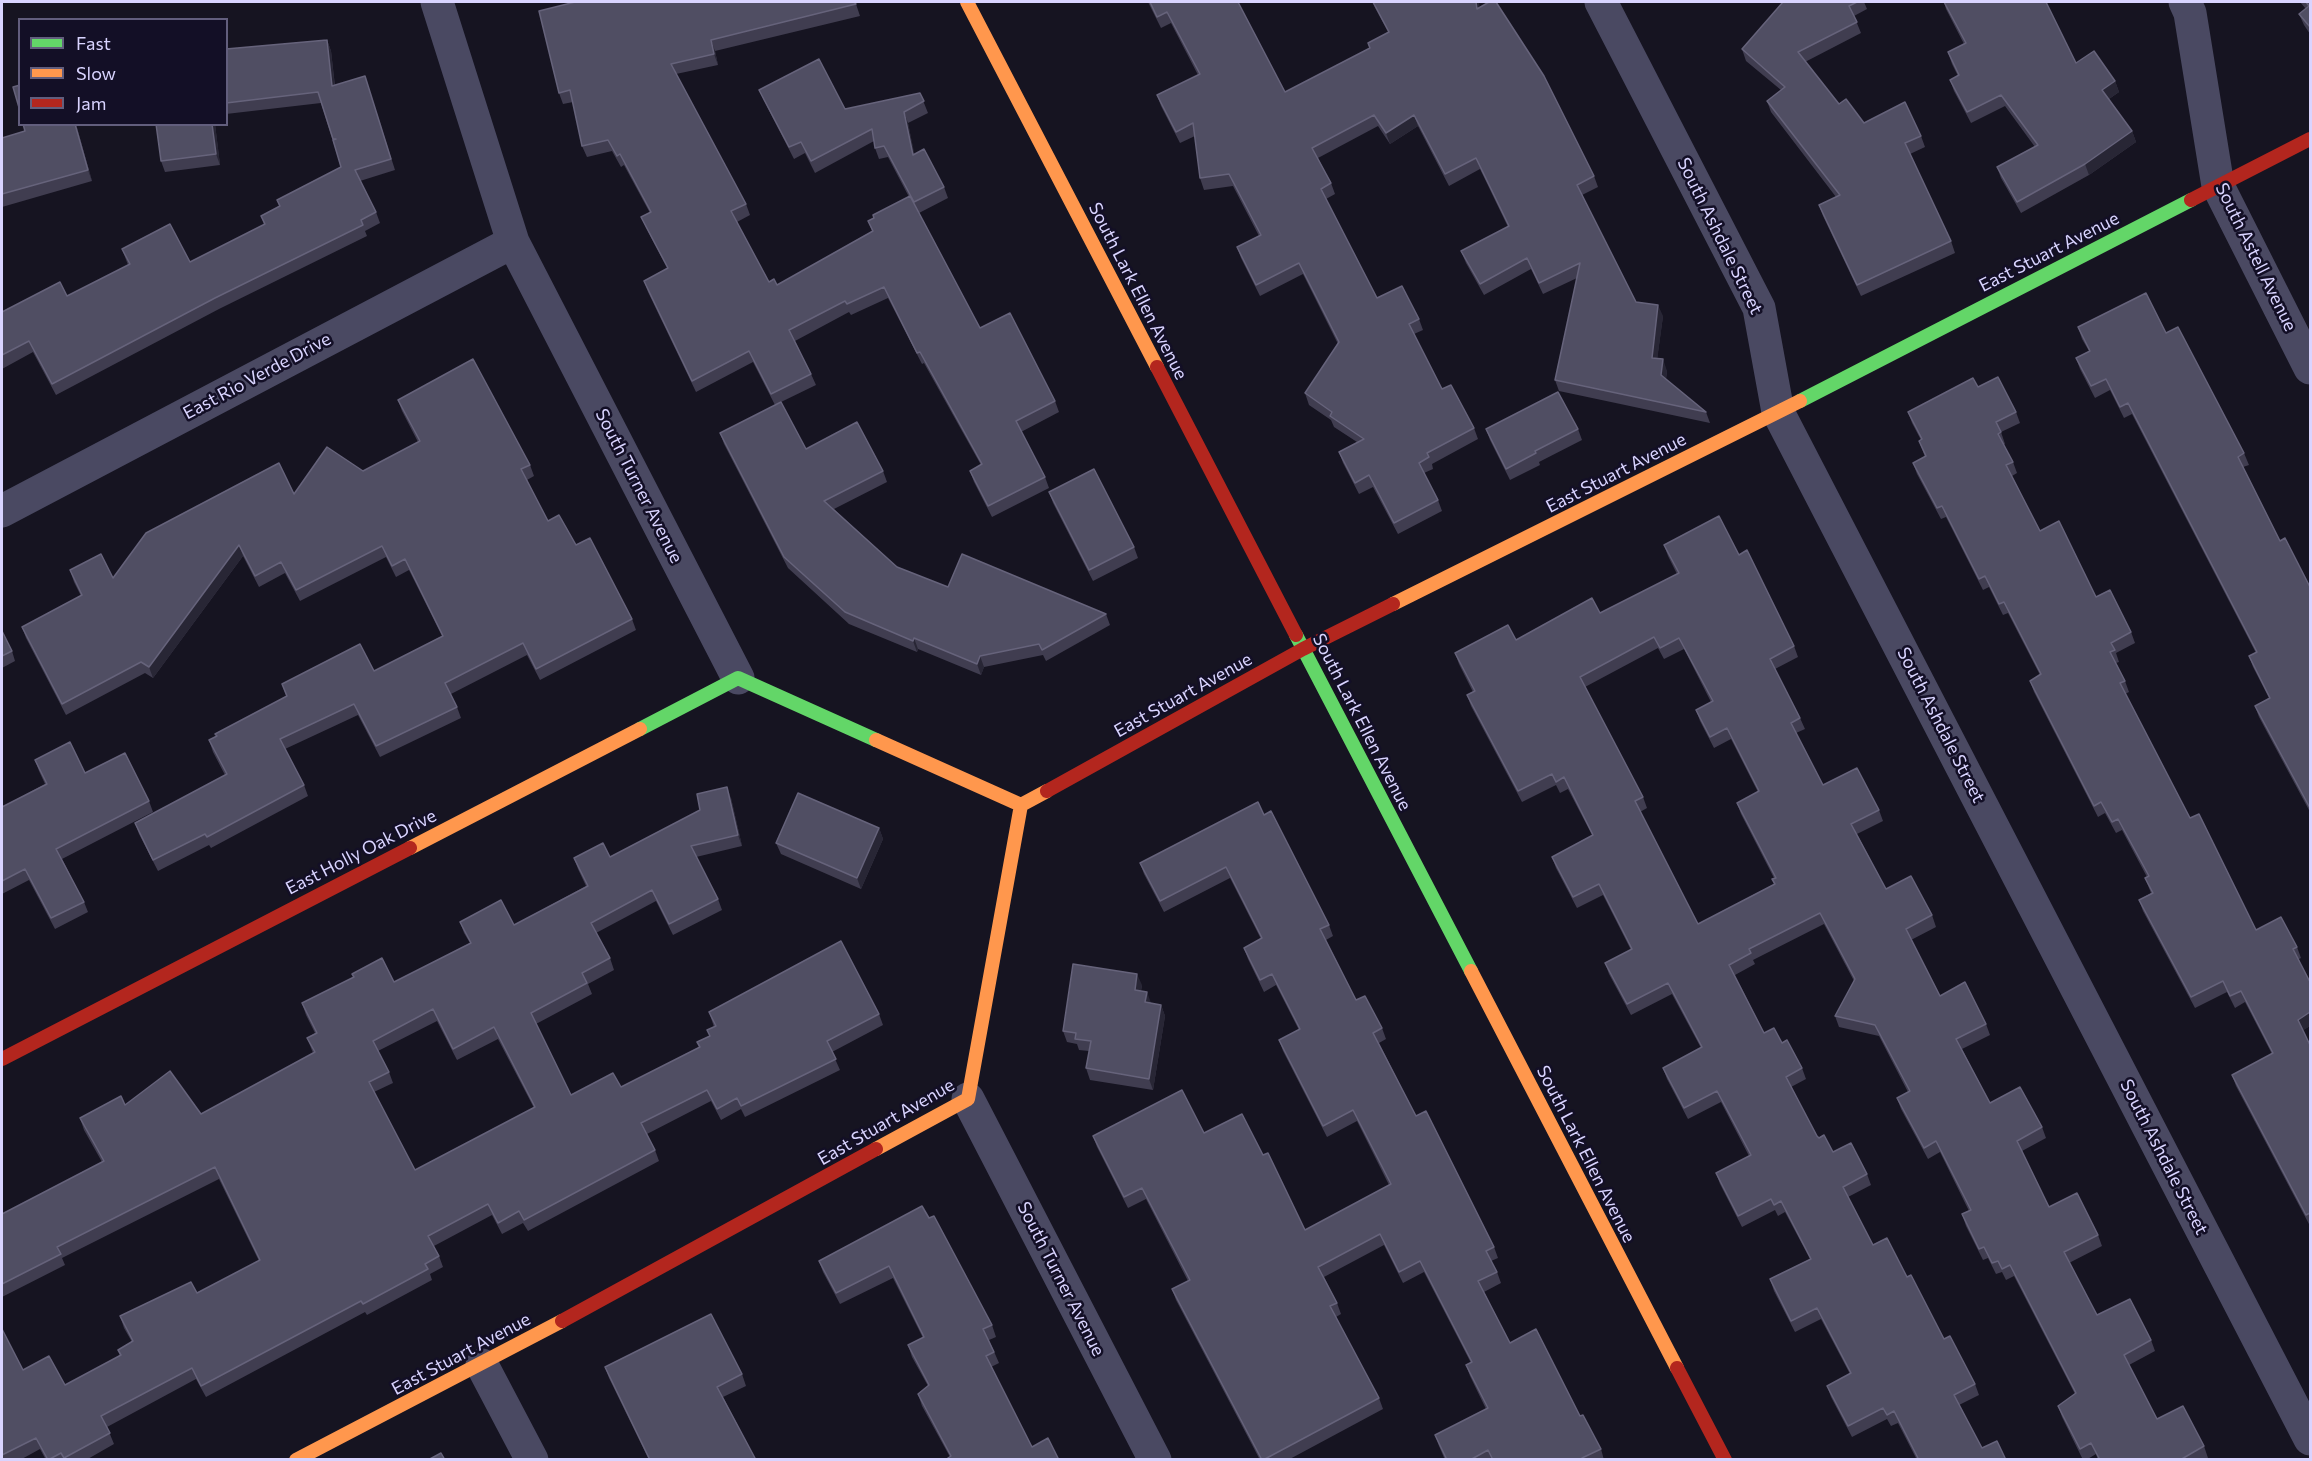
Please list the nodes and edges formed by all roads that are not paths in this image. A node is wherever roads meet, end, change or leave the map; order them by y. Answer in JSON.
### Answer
{"nodes":[{"id":1,"x":437,"y":2,"type":"edge"},
{"id":2,"x":967,"y":2,"type":"edge"},
{"id":3,"x":1601,"y":2,"type":"edge"},
{"id":4,"x":2185,"y":2,"type":"edge"},
{"id":5,"x":2310,"y":139,"type":"edge"},
{"id":6,"x":2218,"y":186,"type":"junction"},
{"id":7,"x":513,"y":242,"type":"junction"},
{"id":8,"x":2310,"y":368,"type":"edge"},
{"id":9,"x":1778,"y":412,"type":"junction"},
{"id":10,"x":2,"y":511,"type":"edge"},
{"id":11,"x":1304,"y":649,"type":"junction"},
{"id":12,"x":738,"y":678,"type":"junction"},
{"id":13,"x":1021,"y":805,"type":"junction"},
{"id":14,"x":2,"y":1059,"type":"edge"},
{"id":15,"x":968,"y":1100,"type":"junction"},
{"id":16,"x":482,"y":1365,"type":"junction"},
{"id":17,"x":2310,"y":1439,"type":"edge"},
{"id":18,"x":296,"y":1460,"type":"edge"},
{"id":19,"x":532,"y":1460,"type":"edge"},
{"id":20,"x":1155,"y":1460,"type":"edge"},
{"id":21,"x":1725,"y":1460,"type":"edge"}],
"edges":[{"from":1,"to":7,"type":"street","name":"South Turner Avenue"},
{"from":2,"to":11,"type":"street","name":"South Lark Ellen Avenue"},
{"from":3,"to":9,"type":"street","name":"South Ashdale Street"},
{"from":4,"to":6,"type":"street","name":"South Astell Avenue"},
{"from":5,"to":6,"type":"street","name":"East Stuart Avenue"},
{"from":6,"to":8,"type":"street","name":"South Astell Avenue"},
{"from":6,"to":9,"type":"street","name":"East Stuart Avenue"},
{"from":7,"to":10,"type":"street","name":"East Rio Verde Drive"},
{"from":7,"to":12,"type":"street","name":"South Turner Avenue"},
{"from":9,"to":11,"type":"street","name":"East Stuart Avenue"},
{"from":9,"to":17,"type":"street","name":"South Ashdale Street"},
{"from":11,"to":13,"type":"street","name":"East Stuart Avenue"},
{"from":11,"to":21,"type":"street","name":"South Lark Ellen Avenue"},
{"from":12,"to":13,"type":"street"},
{"from":12,"to":14,"type":"street","name":"East Holly Oak Drive"},
{"from":13,"to":15,"type":"street","name":"East Stuart Avenue"},
{"from":15,"to":16,"type":"street","name":"East Stuart Avenue"},
{"from":15,"to":20,"type":"street","name":"South Turner Avenue"},
{"from":16,"to":18,"type":"street","name":"East Stuart Avenue"},
{"from":16,"to":19,"type":"street"}]}
